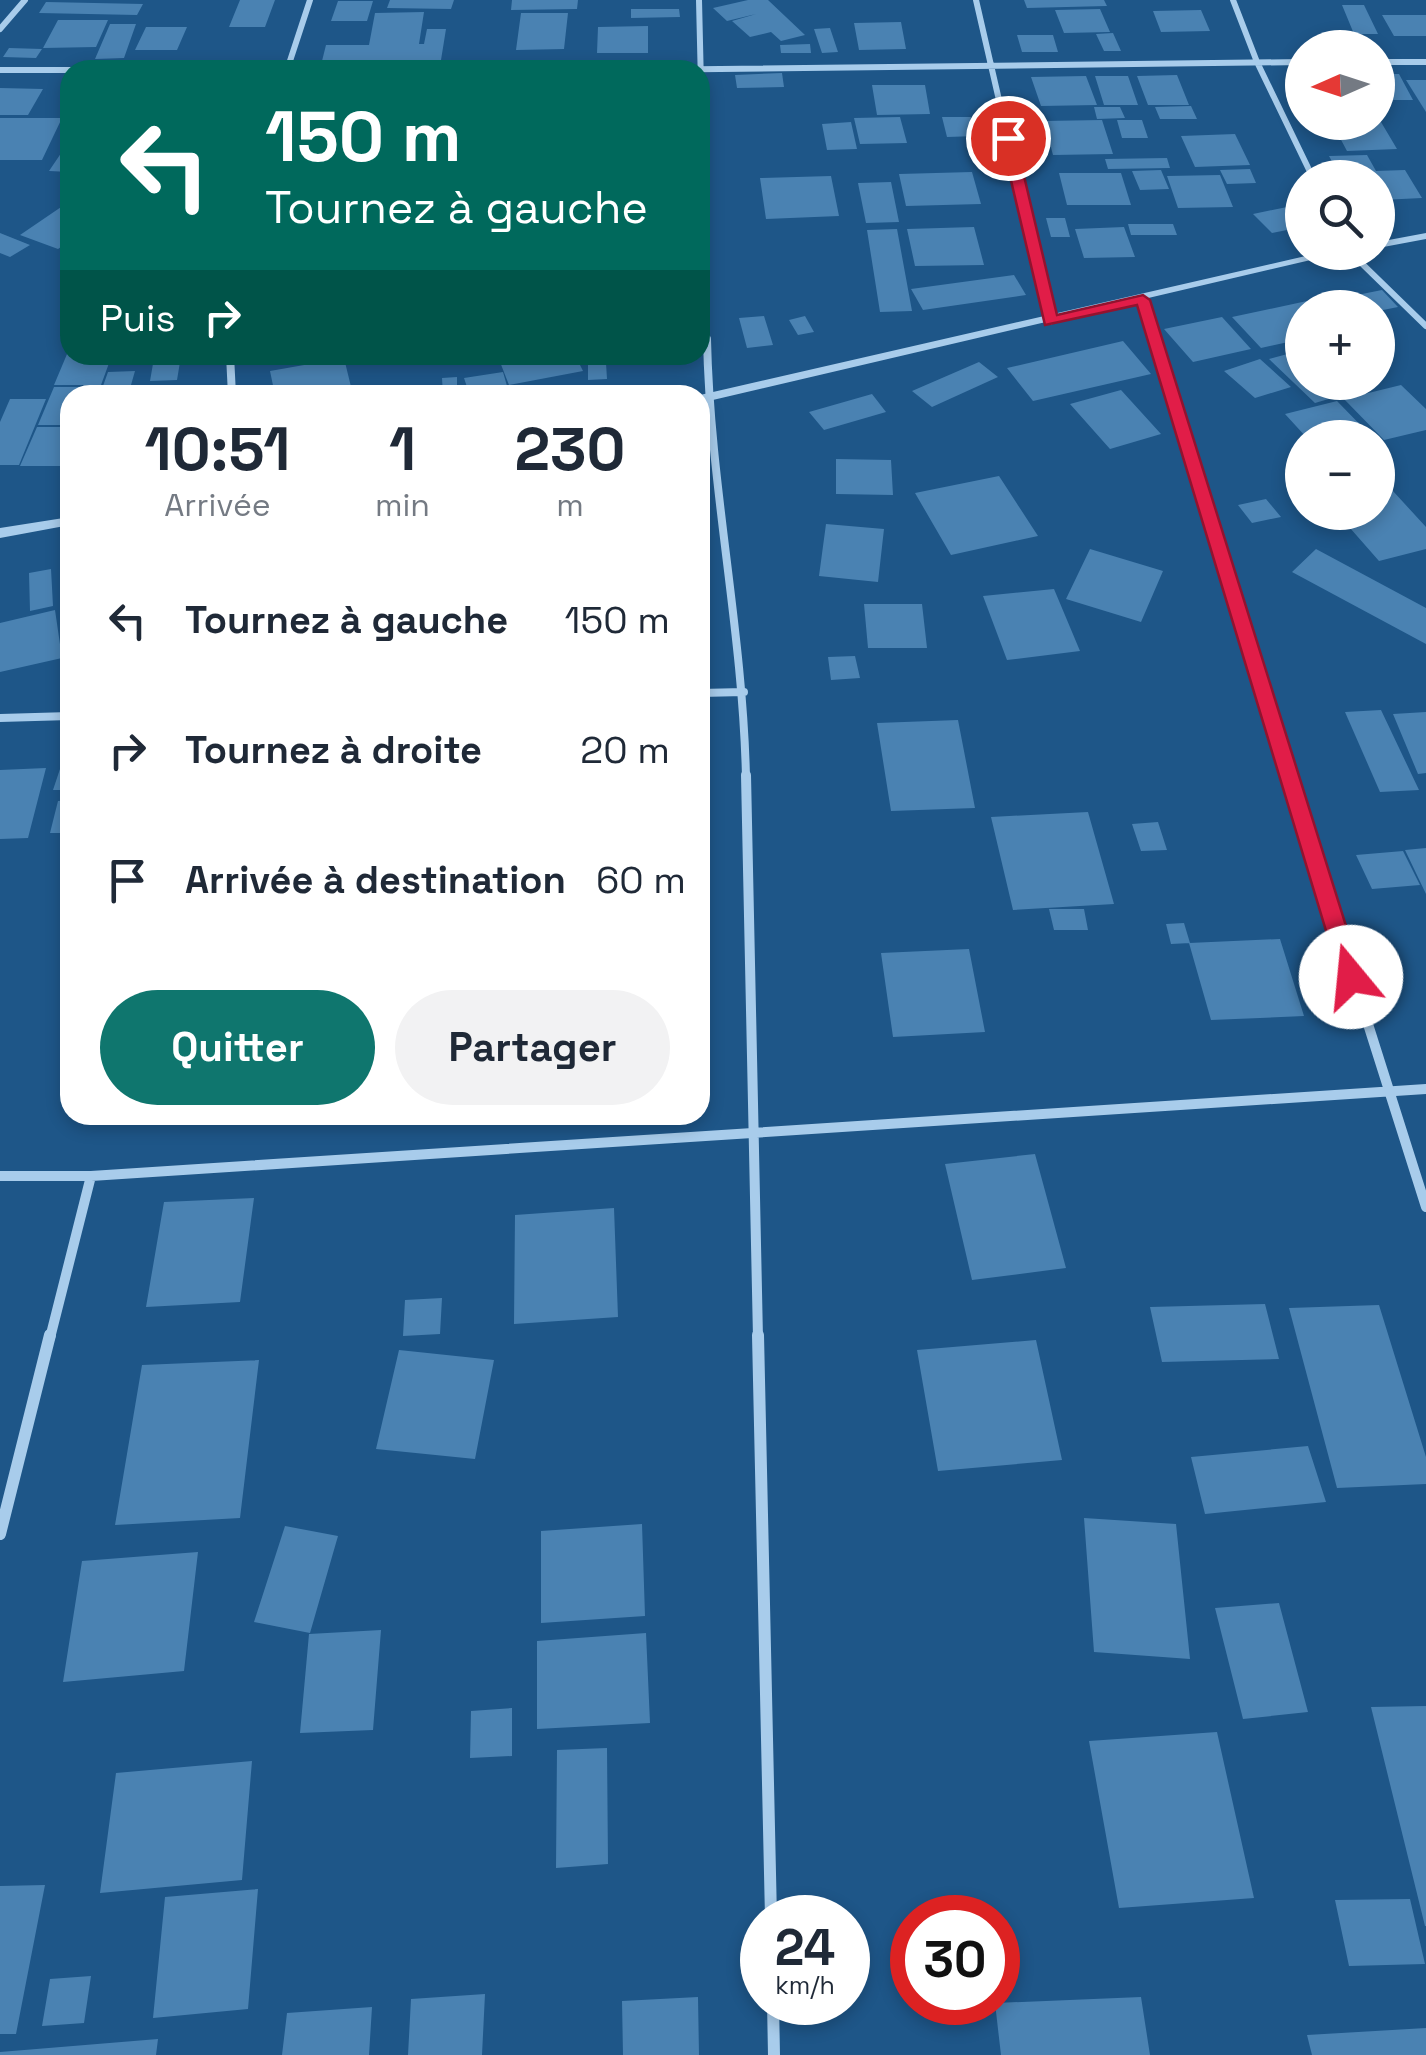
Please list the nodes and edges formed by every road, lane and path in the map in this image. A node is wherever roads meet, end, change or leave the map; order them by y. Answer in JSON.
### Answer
{"nodes":[{"id":1,"x":25,"y":0,"type":"edge"},
{"id":2,"x":310,"y":0,"type":"edge"},
{"id":3,"x":699,"y":0,"type":"edge"},
{"id":4,"x":976,"y":0,"type":"edge"},
{"id":5,"x":1233,"y":0,"type":"edge"},
{"id":6,"x":0,"y":28,"type":"edge"},
{"id":7,"x":291,"y":60,"type":"edge"},
{"id":8,"x":700,"y":60,"type":"edge"},
{"id":9,"x":1257,"y":62,"type":"junction"},
{"id":10,"x":1285,"y":62,"type":"edge"},
{"id":11,"x":1395,"y":62,"type":"edge"},
{"id":12,"x":1426,"y":62,"type":"edge"},
{"id":13,"x":991,"y":64,"type":"junction"},
{"id":14,"x":0,"y":70,"type":"edge"},
{"id":15,"x":60,"y":70,"type":"edge"},
{"id":16,"x":710,"y":70,"type":"edge"},
{"id":17,"x":1304,"y":160,"type":"edge"},
{"id":18,"x":1426,"y":236,"type":"edge"},
{"id":19,"x":1395,"y":242,"type":"edge"},
{"id":20,"x":1285,"y":265,"type":"edge"},
{"id":21,"x":1368,"y":270,"type":"edge"},
{"id":22,"x":1143,"y":300,"type":"junction"},
{"id":23,"x":1050,"y":322,"type":"junction"},
{"id":24,"x":1426,"y":326,"type":"edge"},
{"id":25,"x":710,"y":397,"type":"edge"},
{"id":26,"x":710,"y":442,"type":"edge"},
{"id":27,"x":60,"y":523,"type":"edge"},
{"id":28,"x":0,"y":533,"type":"edge"},
{"id":29,"x":744,"y":692,"type":"junction"},
{"id":30,"x":710,"y":693,"type":"edge"},
{"id":31,"x":60,"y":716,"type":"edge"},
{"id":32,"x":0,"y":718,"type":"edge"},
{"id":33,"x":1426,"y":1089,"type":"edge"},
{"id":34,"x":1386,"y":1090,"type":"junction"},
{"id":35,"x":754,"y":1134,"type":"junction"},
{"id":36,"x":0,"y":1176,"type":"edge"},
{"id":37,"x":91,"y":1176,"type":"junction"},
{"id":38,"x":1426,"y":1207,"type":"edge"},
{"id":39,"x":0,"y":1534,"type":"edge"},
{"id":40,"x":771,"y":1895,"type":"edge"},
{"id":41,"x":773,"y":2025,"type":"edge"},
{"id":42,"x":774,"y":2055,"type":"edge"}],
"edges":[{"from":1,"to":6,"type":"street"},
{"from":2,"to":7,"type":"street"},
{"from":3,"to":8,"type":"street"},
{"from":4,"to":13,"type":"street"},
{"from":5,"to":9,"type":"street"},
{"from":9,"to":10,"type":"street"},
{"from":9,"to":13,"type":"street"},
{"from":9,"to":17,"type":"street"},
{"from":11,"to":12,"type":"street"},
{"from":13,"to":16,"type":"street"},
{"from":13,"to":23,"type":"street"},
{"from":14,"to":15,"type":"street"},
{"from":18,"to":19,"type":"street"},
{"from":20,"to":22,"type":"street"},
{"from":21,"to":24,"type":"street"},
{"from":22,"to":23,"type":"street"},
{"from":22,"to":34,"type":"street"},
{"from":23,"to":25,"type":"street"},
{"from":26,"to":29,"type":"street"},
{"from":27,"to":28,"type":"street"},
{"from":29,"to":30,"type":"street"},
{"from":29,"to":35,"type":"street"},
{"from":31,"to":32,"type":"street"},
{"from":33,"to":34,"type":"street"},
{"from":34,"to":35,"type":"street"},
{"from":34,"to":38,"type":"street"},
{"from":35,"to":37,"type":"street"},
{"from":35,"to":40,"type":"street"},
{"from":36,"to":37,"type":"street"},
{"from":37,"to":39,"type":"street"},
{"from":41,"to":42,"type":"street"}]}
